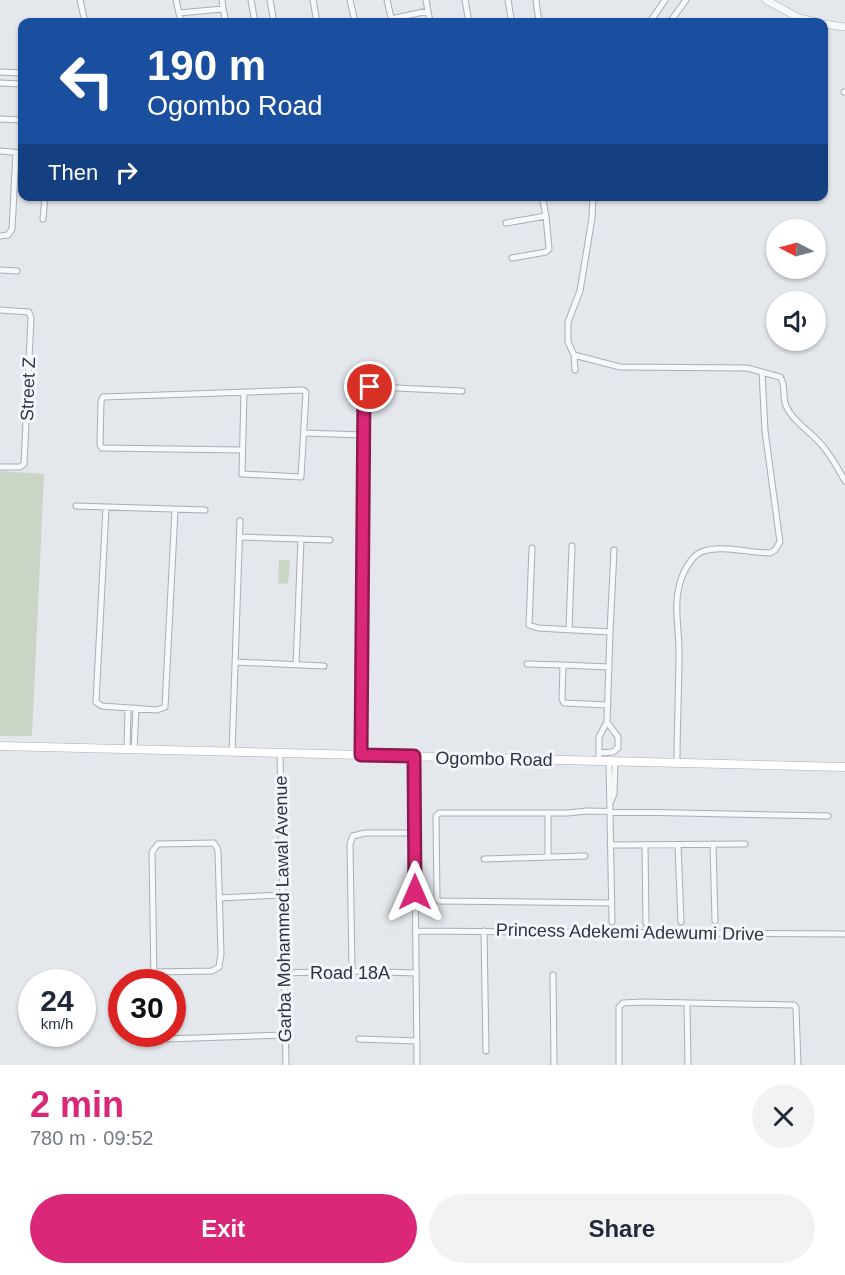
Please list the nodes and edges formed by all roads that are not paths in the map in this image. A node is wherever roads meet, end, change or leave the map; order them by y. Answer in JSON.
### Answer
{"nodes":[{"id":1,"x":80,"y":0,"type":"edge"},
{"id":2,"x":176,"y":0,"type":"edge"},
{"id":3,"x":222,"y":0,"type":"edge"},
{"id":4,"x":251,"y":0,"type":"edge"},
{"id":5,"x":270,"y":0,"type":"edge"},
{"id":6,"x":313,"y":0,"type":"edge"},
{"id":7,"x":350,"y":0,"type":"edge"},
{"id":8,"x":387,"y":0,"type":"edge"},
{"id":9,"x":426,"y":0,"type":"edge"},
{"id":10,"x":465,"y":0,"type":"edge"},
{"id":11,"x":508,"y":0,"type":"edge"},
{"id":12,"x":536,"y":0,"type":"edge"},
{"id":13,"x":665,"y":0,"type":"edge"},
{"id":14,"x":686,"y":0,"type":"edge"},
{"id":15,"x":766,"y":0,"type":"edge"},
{"id":16,"x":223,"y":9,"type":"junction"},
{"id":17,"x":428,"y":10,"type":"junction"},
{"id":18,"x":179,"y":13,"type":"junction"},
{"id":19,"x":85,"y":18,"type":"edge"},
{"id":20,"x":180,"y":18,"type":"edge"},
{"id":21,"x":225,"y":18,"type":"edge"},
{"id":22,"x":254,"y":18,"type":"edge"},
{"id":23,"x":273,"y":18,"type":"edge"},
{"id":24,"x":316,"y":18,"type":"edge"},
{"id":25,"x":354,"y":18,"type":"edge"},
{"id":26,"x":390,"y":18,"type":"edge"},
{"id":27,"x":401,"y":18,"type":"edge"},
{"id":28,"x":429,"y":18,"type":"edge"},
{"id":29,"x":468,"y":18,"type":"edge"},
{"id":30,"x":511,"y":18,"type":"dead end"},
{"id":31,"x":538,"y":18,"type":"edge"},
{"id":32,"x":653,"y":18,"type":"edge"},
{"id":33,"x":673,"y":18,"type":"edge"},
{"id":34,"x":799,"y":18,"type":"edge"},
{"id":35,"x":828,"y":25,"type":"edge"},
{"id":36,"x":845,"y":27,"type":"edge"},
{"id":37,"x":0,"y":72,"type":"edge"},
{"id":38,"x":18,"y":73,"type":"edge"},
{"id":39,"x":0,"y":83,"type":"edge"},
{"id":40,"x":18,"y":84,"type":"edge"},
{"id":41,"x":0,"y":119,"type":"edge"},
{"id":42,"x":18,"y":120,"type":"edge"},
{"id":43,"x":0,"y":151,"type":"edge"},
{"id":44,"x":18,"y":153,"type":"edge"},
{"id":45,"x":18,"y":164,"type":"edge"},
{"id":46,"x":45,"y":201,"type":"edge"},
{"id":47,"x":543,"y":201,"type":"edge"},
{"id":48,"x":593,"y":201,"type":"edge"},
{"id":49,"x":546,"y":216,"type":"junction"},
{"id":50,"x":43,"y":219,"type":"dead end"},
{"id":51,"x":506,"y":223,"type":"dead end"},
{"id":52,"x":0,"y":236,"type":"edge"},
{"id":53,"x":512,"y":258,"type":"dead end"},
{"id":54,"x":0,"y":270,"type":"edge"},
{"id":55,"x":18,"y":271,"type":"dead end"},
{"id":56,"x":0,"y":310,"type":"edge"},
{"id":57,"x":574,"y":355,"type":"junction"},
{"id":58,"x":574,"y":370,"type":"dead end"},
{"id":59,"x":762,"y":372,"type":"junction"},
{"id":60,"x":462,"y":391,"type":"dead end"},
{"id":61,"x":244,"y":392,"type":"junction"},
{"id":62,"x":304,"y":433,"type":"junction"},
{"id":63,"x":363,"y":435,"type":"junction"},
{"id":64,"x":242,"y":450,"type":"junction"},
{"id":65,"x":2,"y":467,"type":"edge"},
{"id":66,"x":845,"y":481,"type":"edge"},
{"id":67,"x":76,"y":506,"type":"dead end"},
{"id":68,"x":105,"y":508,"type":"junction"},
{"id":69,"x":174,"y":510,"type":"junction"},
{"id":70,"x":204,"y":510,"type":"dead end"},
{"id":71,"x":240,"y":521,"type":"dead end"},
{"id":72,"x":239,"y":537,"type":"junction"},
{"id":73,"x":301,"y":539,"type":"junction"},
{"id":74,"x":330,"y":540,"type":"dead end"},
{"id":75,"x":572,"y":546,"type":"dead end"},
{"id":76,"x":532,"y":548,"type":"dead end"},
{"id":77,"x":614,"y":550,"type":"dead end"},
{"id":78,"x":569,"y":629,"type":"junction"},
{"id":79,"x":610,"y":632,"type":"junction"},
{"id":80,"x":235,"y":662,"type":"junction"},
{"id":81,"x":527,"y":664,"type":"dead end"},
{"id":82,"x":296,"y":665,"type":"junction"},
{"id":83,"x":563,"y":665,"type":"junction"},
{"id":84,"x":324,"y":666,"type":"dead end"},
{"id":85,"x":609,"y":667,"type":"junction"},
{"id":86,"x":608,"y":705,"type":"junction"},
{"id":87,"x":128,"y":708,"type":"junction"},
{"id":88,"x":136,"y":708,"type":"junction"},
{"id":89,"x":607,"y":722,"type":"junction"},
{"id":90,"x":0,"y":746,"type":"edge"},
{"id":91,"x":131,"y":750,"type":"junction"},
{"id":92,"x":232,"y":752,"type":"junction"},
{"id":93,"x":280,"y":753,"type":"junction"},
{"id":94,"x":361,"y":755,"type":"junction"},
{"id":95,"x":414,"y":756,"type":"junction"},
{"id":96,"x":599,"y":757,"type":"junction"},
{"id":97,"x":612,"y":761,"type":"junction"},
{"id":98,"x":677,"y":762,"type":"junction"},
{"id":99,"x":845,"y":767,"type":"edge"},
{"id":100,"x":610,"y":811,"type":"junction"},
{"id":101,"x":548,"y":814,"type":"junction"},
{"id":102,"x":828,"y":816,"type":"dead end"},
{"id":103,"x":414,"y":833,"type":"junction"},
{"id":104,"x":713,"y":844,"type":"junction"},
{"id":105,"x":745,"y":844,"type":"dead end"},
{"id":106,"x":645,"y":845,"type":"junction"},
{"id":107,"x":678,"y":845,"type":"junction"},
{"id":108,"x":610,"y":846,"type":"junction"},
{"id":109,"x":548,"y":856,"type":"junction"},
{"id":110,"x":585,"y":856,"type":"dead end"},
{"id":111,"x":484,"y":859,"type":"dead end"},
{"id":112,"x":282,"y":895,"type":"junction"},
{"id":113,"x":219,"y":898,"type":"junction"},
{"id":114,"x":611,"y":903,"type":"junction"},
{"id":115,"x":716,"y":921,"type":"dead end"},
{"id":116,"x":612,"y":922,"type":"dead end"},
{"id":117,"x":681,"y":922,"type":"dead end"},
{"id":118,"x":646,"y":923,"type":"dead end"},
{"id":119,"x":415,"y":931,"type":"junction"},
{"id":120,"x":484,"y":931,"type":"junction"},
{"id":121,"x":845,"y":934,"type":"edge"},
{"id":122,"x":154,"y":969,"type":"edge"},
{"id":123,"x":186,"y":971,"type":"edge"},
{"id":124,"x":352,"y":971,"type":"junction"},
{"id":125,"x":284,"y":973,"type":"junction"},
{"id":126,"x":416,"y":973,"type":"junction"},
{"id":127,"x":552,"y":975,"type":"dead end"},
{"id":128,"x":687,"y":1004,"type":"junction"},
{"id":129,"x":285,"y":1035,"type":"junction"},
{"id":130,"x":186,"y":1038,"type":"edge"},
{"id":131,"x":359,"y":1039,"type":"dead end"},
{"id":132,"x":417,"y":1041,"type":"junction"},
{"id":133,"x":486,"y":1050,"type":"dead end"},
{"id":134,"x":286,"y":1065,"type":"edge"},
{"id":135,"x":417,"y":1065,"type":"edge"},
{"id":136,"x":554,"y":1065,"type":"edge"},
{"id":137,"x":619,"y":1065,"type":"edge"},
{"id":138,"x":688,"y":1065,"type":"edge"},
{"id":139,"x":798,"y":1065,"type":"edge"}],
"edges":[{"from":1,"to":19,"type":"street"},
{"from":2,"to":18,"type":"street"},
{"from":3,"to":16,"type":"street"},
{"from":4,"to":22,"type":"street"},
{"from":5,"to":23,"type":"street"},
{"from":6,"to":24,"type":"street"},
{"from":7,"to":25,"type":"street"},
{"from":8,"to":26,"type":"street"},
{"from":9,"to":17,"type":"street"},
{"from":10,"to":29,"type":"street"},
{"from":11,"to":30,"type":"street"},
{"from":12,"to":31,"type":"street"},
{"from":13,"to":32,"type":"street"},
{"from":14,"to":33,"type":"street"},
{"from":15,"to":34,"type":"street"},
{"from":16,"to":18,"type":"street"},
{"from":16,"to":21,"type":"street"},
{"from":17,"to":27,"type":"street"},
{"from":17,"to":28,"type":"street"},
{"from":18,"to":20,"type":"street"},
{"from":35,"to":36,"type":"street"},
{"from":37,"to":38,"type":"street"},
{"from":39,"to":40,"type":"street"},
{"from":41,"to":42,"type":"street"},
{"from":43,"to":44,"type":"street"},
{"from":45,"to":52,"type":"street"},
{"from":46,"to":50,"type":"street"},
{"from":47,"to":49,"type":"street"},
{"from":48,"to":57,"type":"street"},
{"from":49,"to":51,"type":"street"},
{"from":49,"to":53,"type":"street"},
{"from":54,"to":55,"type":"street"},
{"from":56,"to":65,"type":"street","name":"Street Z"},
{"from":57,"to":58,"type":"street"},
{"from":57,"to":59,"type":"street"},
{"from":59,"to":66,"type":"street"},
{"from":59,"to":98,"type":"street"},
{"from":60,"to":63,"type":"street"},
{"from":61,"to":62,"type":"street"},
{"from":61,"to":64,"type":"street"},
{"from":61,"to":64,"type":"street"},
{"from":62,"to":63,"type":"street"},
{"from":62,"to":64,"type":"street"},
{"from":63,"to":94,"type":"street"},
{"from":67,"to":68,"type":"street"},
{"from":68,"to":69,"type":"street"},
{"from":68,"to":87,"type":"street"},
{"from":69,"to":70,"type":"street"},
{"from":69,"to":88,"type":"street"},
{"from":71,"to":72,"type":"street"},
{"from":72,"to":73,"type":"street"},
{"from":72,"to":80,"type":"street"},
{"from":73,"to":74,"type":"street"},
{"from":73,"to":82,"type":"street"},
{"from":75,"to":78,"type":"street"},
{"from":76,"to":78,"type":"street"},
{"from":77,"to":79,"type":"street"},
{"from":78,"to":79,"type":"street"},
{"from":79,"to":85,"type":"street"},
{"from":80,"to":82,"type":"street"},
{"from":80,"to":92,"type":"street"},
{"from":81,"to":83,"type":"street"},
{"from":82,"to":84,"type":"street"},
{"from":83,"to":85,"type":"street"},
{"from":83,"to":86,"type":"street"},
{"from":85,"to":86,"type":"street"},
{"from":86,"to":89,"type":"street"},
{"from":87,"to":88,"type":"street"},
{"from":87,"to":91,"type":"street"},
{"from":88,"to":91,"type":"street"},
{"from":89,"to":96,"type":"street"},
{"from":89,"to":96,"type":"street"},
{"from":90,"to":91,"type":"main road","name":"Ogombo Road"},
{"from":91,"to":92,"type":"main road","name":"Ogombo Road"},
{"from":92,"to":93,"type":"main road","name":"Ogombo Road"},
{"from":93,"to":94,"type":"main road","name":"Ogombo Road"},
{"from":93,"to":112,"type":"street","name":"Garba Mohammed Lawal Avenue"},
{"from":94,"to":95,"type":"main road","name":"Ogombo Road"},
{"from":95,"to":96,"type":"main road","name":"Ogombo Road"},
{"from":95,"to":103,"type":"street"},
{"from":96,"to":97,"type":"main road","name":"Ogombo Road"},
{"from":97,"to":98,"type":"main road","name":"Ogombo Road"},
{"from":97,"to":100,"type":"street"},
{"from":98,"to":99,"type":"main road","name":"Ogombo Road"},
{"from":100,"to":101,"type":"street"},
{"from":100,"to":102,"type":"street"},
{"from":100,"to":108,"type":"street"},
{"from":101,"to":109,"type":"street"},
{"from":101,"to":114,"type":"street"},
{"from":103,"to":119,"type":"street"},
{"from":103,"to":124,"type":"street"},
{"from":104,"to":105,"type":"street"},
{"from":104,"to":107,"type":"street"},
{"from":104,"to":115,"type":"street"},
{"from":106,"to":107,"type":"street"},
{"from":106,"to":108,"type":"street"},
{"from":106,"to":118,"type":"street"},
{"from":107,"to":117,"type":"street"},
{"from":108,"to":114,"type":"street"},
{"from":109,"to":110,"type":"street"},
{"from":109,"to":111,"type":"street"},
{"from":112,"to":113,"type":"street"},
{"from":112,"to":125,"type":"street","name":"Garba Mohammed Lawal Avenue"},
{"from":113,"to":122,"type":"street"},
{"from":113,"to":123,"type":"street"},
{"from":114,"to":116,"type":"street"},
{"from":119,"to":120,"type":"street","name":"Princess Adekemi Adewumi Drive"},
{"from":119,"to":126,"type":"street"},
{"from":120,"to":121,"type":"street","name":"Princess Adekemi Adewumi Drive"},
{"from":120,"to":133,"type":"street"},
{"from":124,"to":125,"type":"street","name":"Road 18A"},
{"from":124,"to":126,"type":"street","name":"Road 18A"},
{"from":125,"to":129,"type":"street","name":"Garba Mohammed Lawal Avenue"},
{"from":126,"to":132,"type":"street"},
{"from":127,"to":136,"type":"street"},
{"from":128,"to":137,"type":"street"},
{"from":128,"to":138,"type":"street"},
{"from":128,"to":139,"type":"street"},
{"from":129,"to":130,"type":"street"},
{"from":129,"to":134,"type":"street","name":"Garba Mohammed Lawal Avenue"},
{"from":131,"to":132,"type":"street"},
{"from":132,"to":135,"type":"street"}]}
